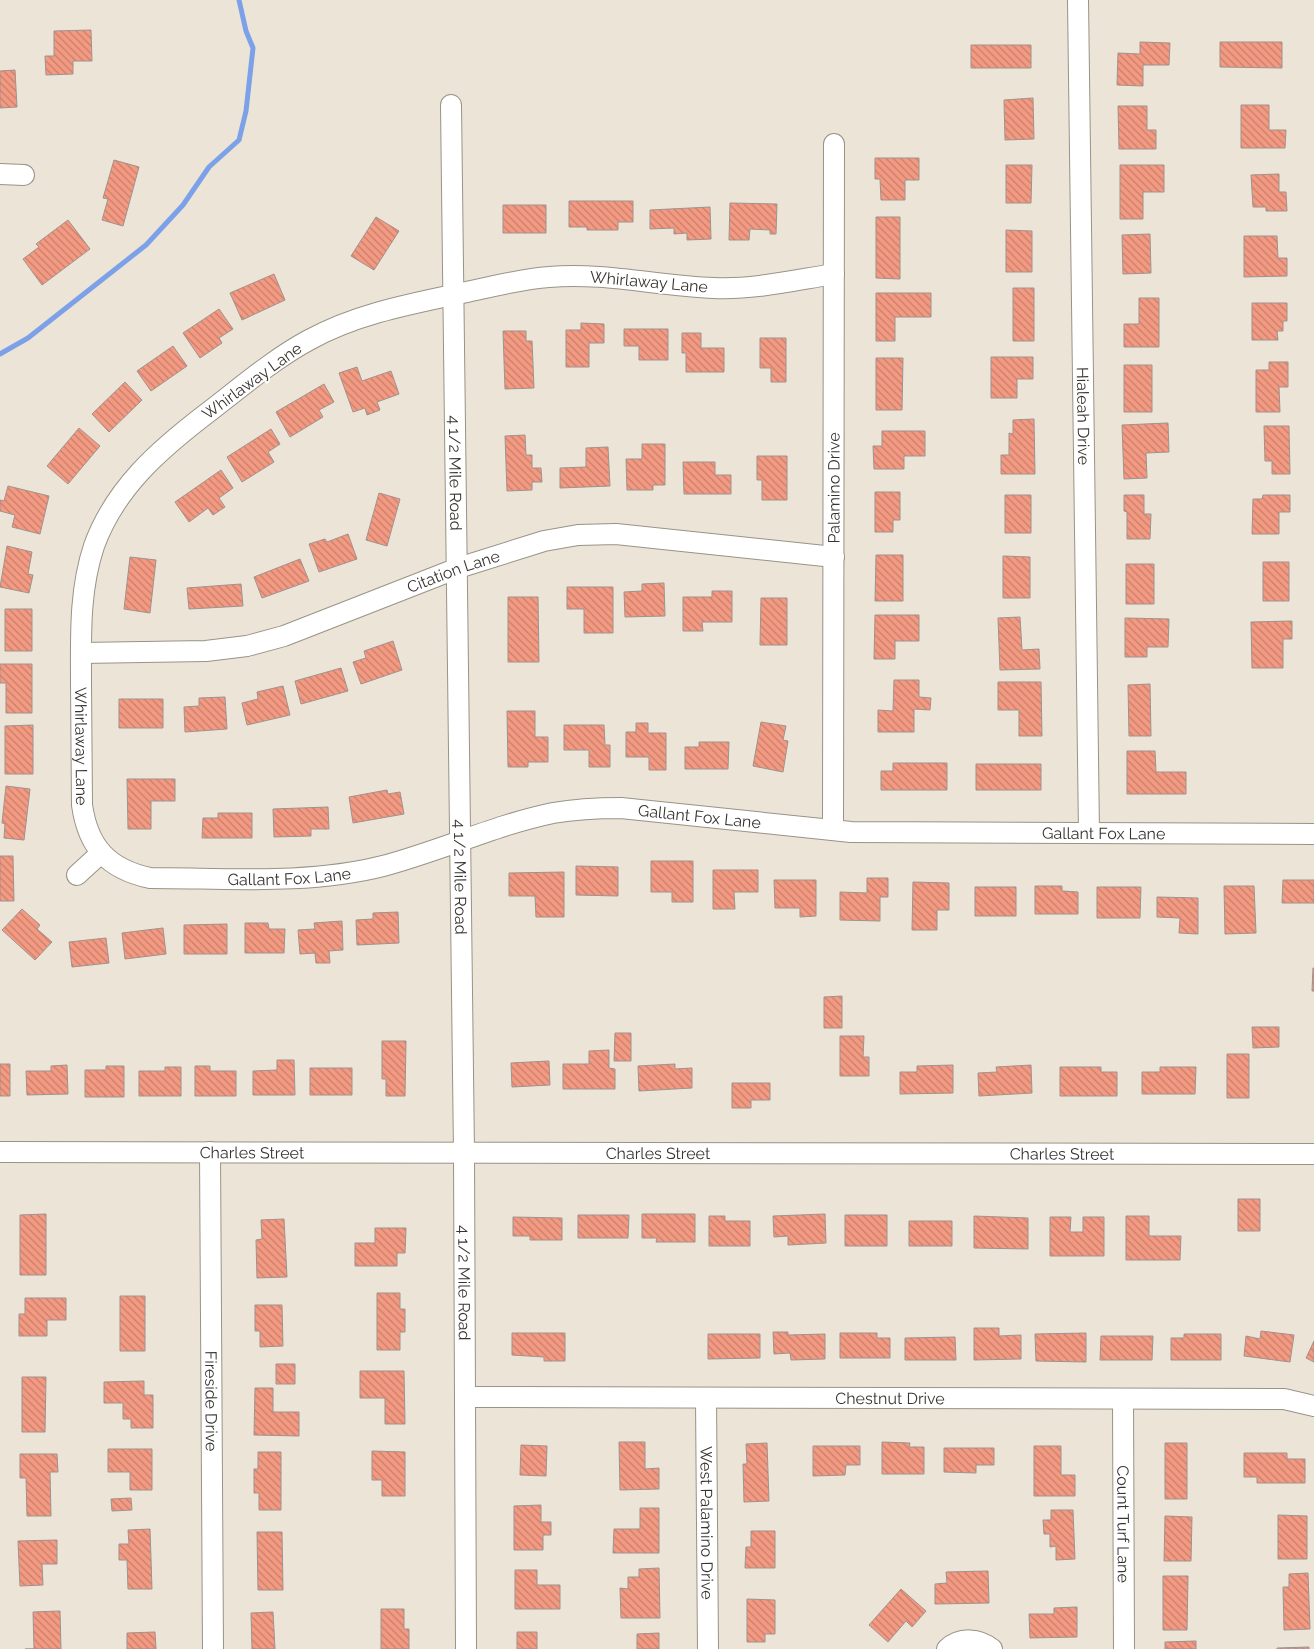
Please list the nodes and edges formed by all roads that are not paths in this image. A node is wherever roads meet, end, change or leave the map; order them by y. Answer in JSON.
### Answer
{"nodes":[{"id":1,"x":1078,"y":0,"type":"edge"},
{"id":2,"x":451,"y":105,"type":"dead end"},
{"id":3,"x":834,"y":144,"type":"dead end"},
{"id":4,"x":0,"y":174,"type":"edge"},
{"id":5,"x":24,"y":175,"type":"dead end"},
{"id":6,"x":834,"y":274,"type":"junction"},
{"id":7,"x":455,"y":295,"type":"junction"},
{"id":8,"x":834,"y":557,"type":"junction"},
{"id":9,"x":458,"y":568,"type":"junction"},
{"id":10,"x":81,"y":653,"type":"junction"},
{"id":11,"x":833,"y":830,"type":"junction"},
{"id":12,"x":1089,"y":833,"type":"junction"},
{"id":13,"x":1314,"y":834,"type":"edge"},
{"id":14,"x":461,"y":842,"type":"junction"},
{"id":15,"x":101,"y":853,"type":"junction"},
{"id":16,"x":76,"y":875,"type":"dead end"},
{"id":17,"x":0,"y":1152,"type":"edge"},
{"id":18,"x":210,"y":1152,"type":"junction"},
{"id":19,"x":464,"y":1153,"type":"junction"},
{"id":20,"x":1314,"y":1154,"type":"edge"},
{"id":21,"x":465,"y":1398,"type":"junction"},
{"id":22,"x":706,"y":1398,"type":"junction"},
{"id":23,"x":1123,"y":1399,"type":"junction"},
{"id":24,"x":1314,"y":1406,"type":"edge"},
{"id":25,"x":213,"y":1649,"type":"edge"},
{"id":26,"x":466,"y":1649,"type":"edge"},
{"id":27,"x":708,"y":1649,"type":"edge"},
{"id":28,"x":947,"y":1649,"type":"edge"},
{"id":29,"x":992,"y":1649,"type":"edge"},
{"id":30,"x":1124,"y":1649,"type":"edge"}],
"edges":[{"from":1,"to":12,"type":"street","name":"Hialeah Drive"},
{"from":2,"to":7,"type":"street","name":"4 1/2 Mile Road"},
{"from":3,"to":6,"type":"street","name":"Palamino Drive"},
{"from":4,"to":5,"type":"street"},
{"from":6,"to":7,"type":"street","name":"Whirlaway Lane"},
{"from":6,"to":8,"type":"street","name":"Palamino Drive"},
{"from":7,"to":9,"type":"street","name":"4 1/2 Mile Road"},
{"from":7,"to":10,"type":"street","name":"Whirlaway Lane"},
{"from":8,"to":9,"type":"street","name":"Citation Lane"},
{"from":8,"to":11,"type":"street","name":"Palamino Drive"},
{"from":9,"to":10,"type":"street","name":"Citation Lane"},
{"from":9,"to":14,"type":"street","name":"4 1/2 Mile Road"},
{"from":10,"to":15,"type":"street","name":"Whirlaway Lane"},
{"from":11,"to":12,"type":"street","name":"Gallant Fox Lane"},
{"from":11,"to":14,"type":"street","name":"Gallant Fox Lane"},
{"from":12,"to":13,"type":"street","name":"Gallant Fox Lane"},
{"from":14,"to":15,"type":"street","name":"Gallant Fox Lane"},
{"from":14,"to":19,"type":"street","name":"4 1/2 Mile Road"},
{"from":15,"to":16,"type":"street"},
{"from":17,"to":18,"type":"street","name":"Charles Street"},
{"from":18,"to":19,"type":"street","name":"Charles Street"},
{"from":18,"to":25,"type":"street","name":"Fireside Drive"},
{"from":19,"to":20,"type":"street","name":"Charles Street"},
{"from":19,"to":21,"type":"street","name":"4 1/2 Mile Road"},
{"from":21,"to":22,"type":"street","name":"Chestnut Drive"},
{"from":21,"to":26,"type":"street","name":"4 1/2 Mile Road"},
{"from":22,"to":23,"type":"street","name":"Chestnut Drive"},
{"from":22,"to":27,"type":"street","name":"West Palamino Drive"},
{"from":23,"to":24,"type":"street","name":"Chestnut Drive"},
{"from":23,"to":30,"type":"street","name":"Count Turf Lane"},
{"from":28,"to":29,"type":"street"}]}
